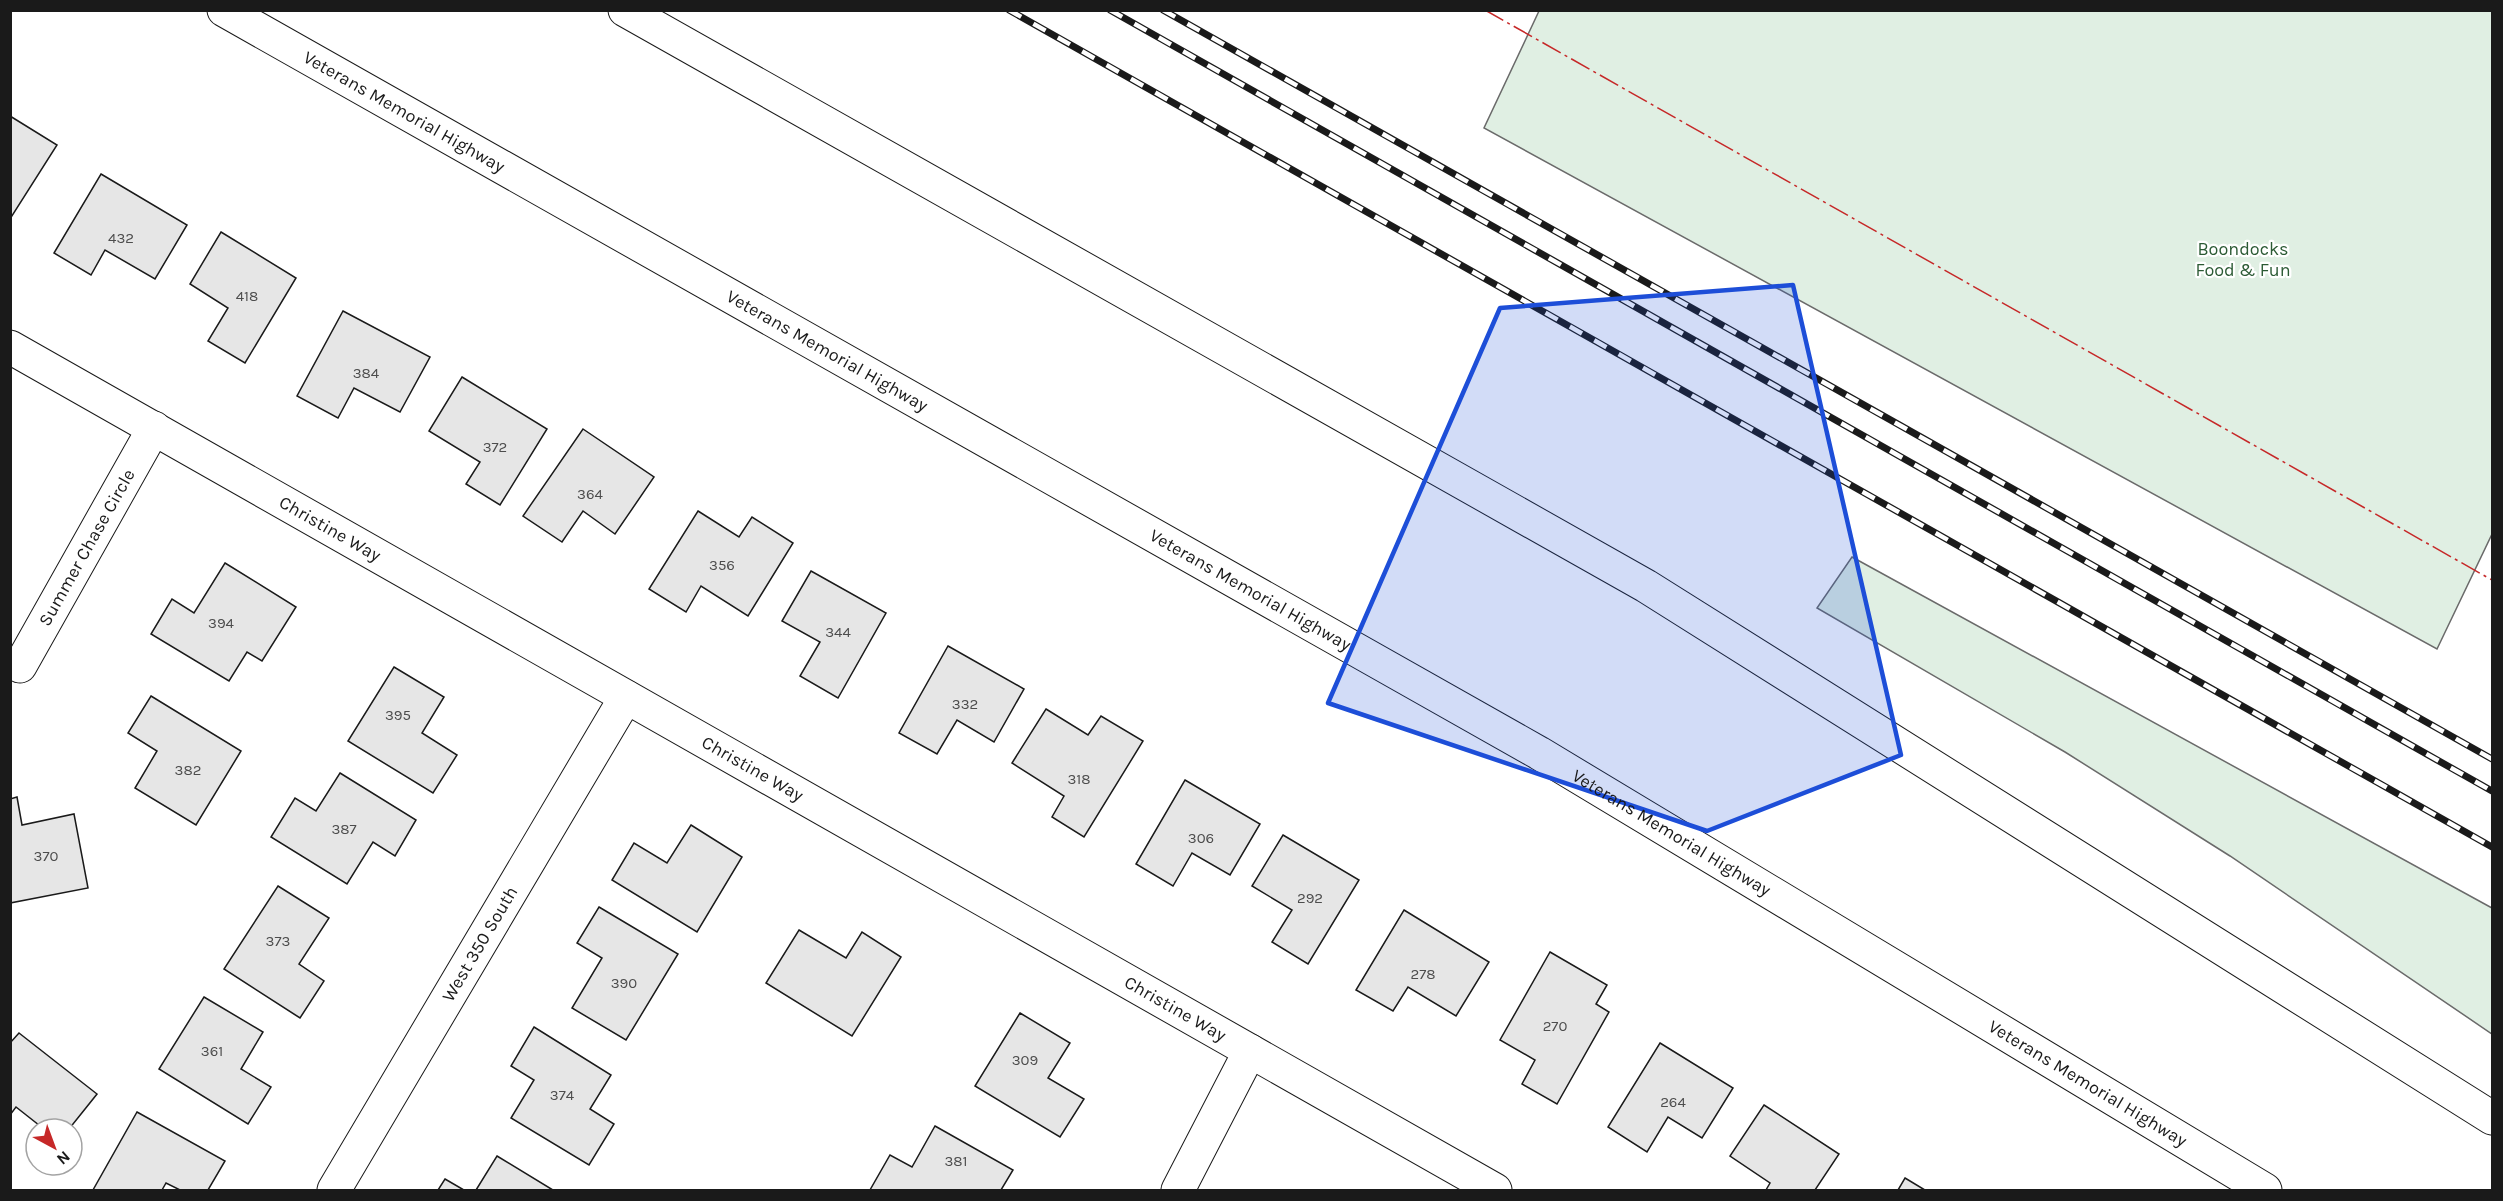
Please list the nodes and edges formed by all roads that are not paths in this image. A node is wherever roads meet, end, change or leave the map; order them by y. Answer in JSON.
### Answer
{"nodes":[{"id":1,"x":224,"y":10,"type":"edge"},
{"id":2,"x":625,"y":10,"type":"edge"},
{"id":3,"x":10,"y":347,"type":"edge"},
{"id":4,"x":154,"y":428,"type":"junction"},
{"id":5,"x":20,"y":666,"type":"dead end"},
{"id":6,"x":626,"y":697,"type":"junction"},
{"id":7,"x":1250,"y":1051,"type":"junction"},
{"id":8,"x":2493,"y":1118,"type":"edge"},
{"id":9,"x":334,"y":1191,"type":"edge"},
{"id":10,"x":1178,"y":1191,"type":"edge"},
{"id":11,"x":1495,"y":1191,"type":"edge"},
{"id":12,"x":2265,"y":1191,"type":"edge"}],
"edges":[{"from":1,"to":12,"type":"main road","name":"Veterans Memorial Highway"},
{"from":2,"to":8,"type":"main road"},
{"from":3,"to":4,"type":"main road","name":"Christine Way"},
{"from":4,"to":5,"type":"main road","name":"Summer Chase Circle"},
{"from":4,"to":6,"type":"main road","name":"Christine Way"},
{"from":6,"to":7,"type":"main road","name":"Christine Way"},
{"from":6,"to":9,"type":"main road","name":"West 350 South"},
{"from":7,"to":10,"type":"main road"},
{"from":7,"to":11,"type":"main road","name":"Christine Way"}]}
